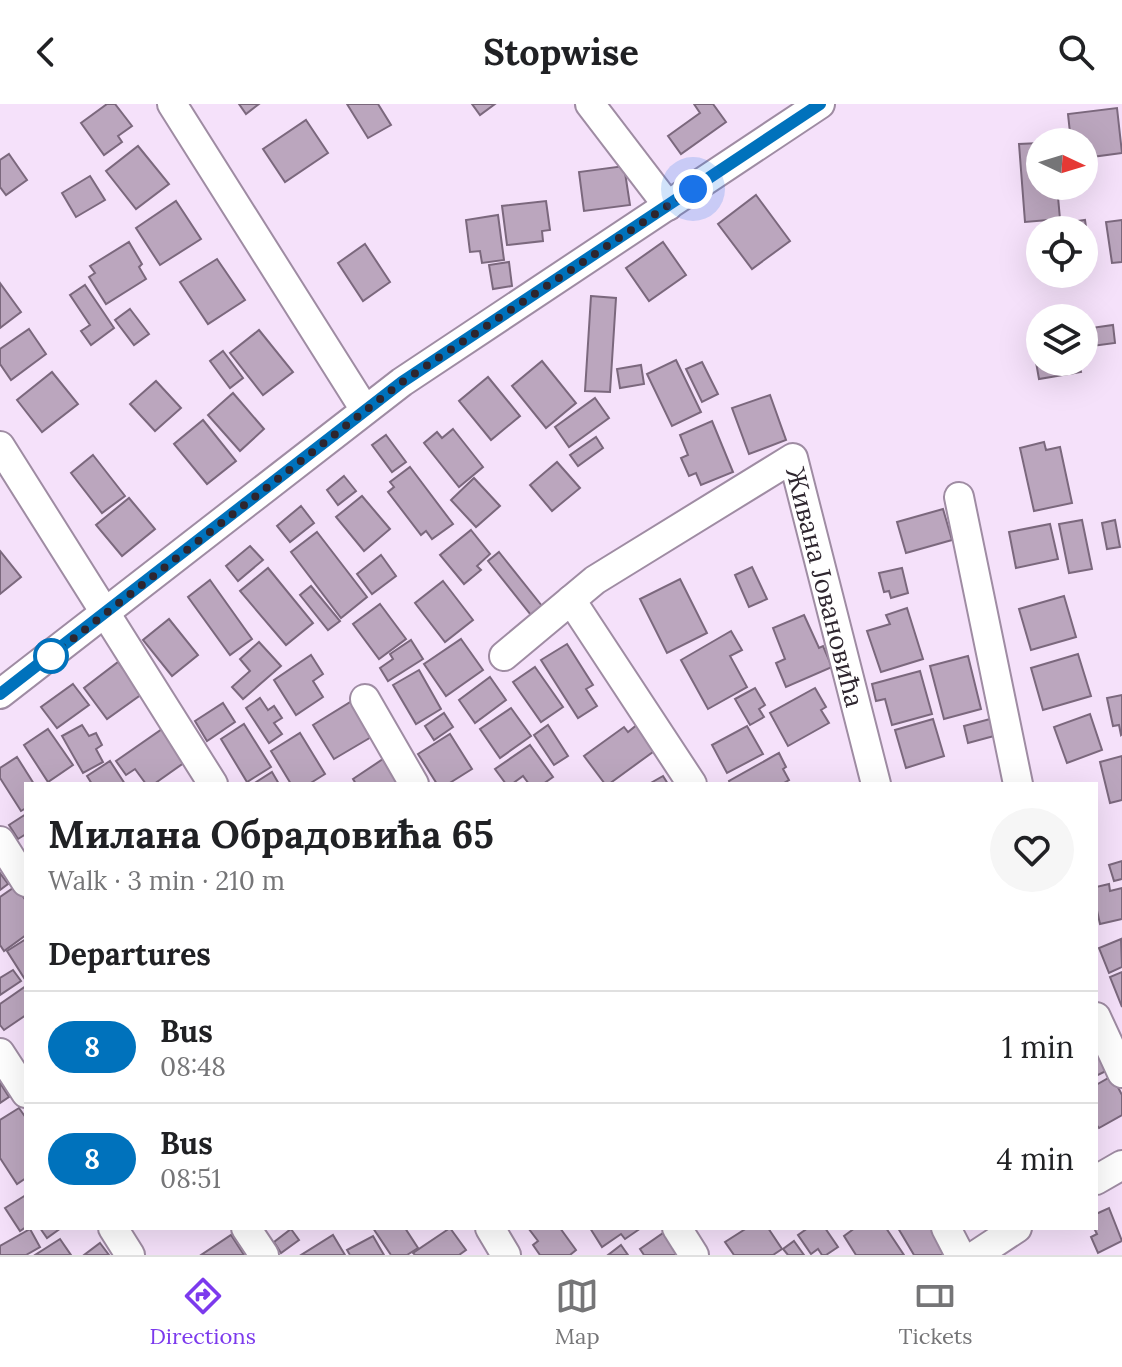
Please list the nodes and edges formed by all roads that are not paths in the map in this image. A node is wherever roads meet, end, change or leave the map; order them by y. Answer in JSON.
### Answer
{"nodes":[{"id":1,"x":172,"y":104,"type":"edge"},
{"id":2,"x":590,"y":104,"type":"edge"},
{"id":3,"x":820,"y":104,"type":"edge"},
{"id":4,"x":668,"y":206,"type":"junction"},
{"id":5,"x":365,"y":410,"type":"junction"},
{"id":6,"x":0,"y":446,"type":"edge"},
{"id":7,"x":959,"y":497,"type":"dead end"},
{"id":8,"x":571,"y":600,"type":"junction"},
{"id":9,"x":105,"y":614,"type":"junction"},
{"id":10,"x":504,"y":656,"type":"dead end"},
{"id":11,"x":0,"y":694,"type":"edge"},
{"id":12,"x":365,"y":699,"type":"dead end"},
{"id":13,"x":212,"y":782,"type":"edge"},
{"id":14,"x":413,"y":782,"type":"edge"},
{"id":15,"x":691,"y":782,"type":"edge"},
{"id":16,"x":875,"y":782,"type":"edge"},
{"id":17,"x":1018,"y":782,"type":"edge"},
{"id":18,"x":0,"y":841,"type":"edge"},
{"id":19,"x":24,"y":879,"type":"edge"},
{"id":20,"x":1098,"y":1021,"type":"edge"},
{"id":21,"x":0,"y":1053,"type":"edge"},
{"id":22,"x":1122,"y":1073,"type":"edge"},
{"id":23,"x":24,"y":1090,"type":"edge"},
{"id":24,"x":1122,"y":1165,"type":"edge"},
{"id":25,"x":1098,"y":1179,"type":"edge"},
{"id":26,"x":114,"y":1230,"type":"edge"},
{"id":27,"x":247,"y":1230,"type":"edge"},
{"id":28,"x":491,"y":1230,"type":"edge"},
{"id":29,"x":678,"y":1230,"type":"edge"},
{"id":30,"x":947,"y":1230,"type":"edge"},
{"id":31,"x":1014,"y":1230,"type":"edge"},
{"id":32,"x":130,"y":1255,"type":"edge"},
{"id":33,"x":264,"y":1255,"type":"edge"},
{"id":34,"x":506,"y":1255,"type":"edge"},
{"id":35,"x":694,"y":1255,"type":"edge"},
{"id":36,"x":960,"y":1255,"type":"edge"},
{"id":37,"x":976,"y":1255,"type":"edge"}],
"edges":[{"from":1,"to":5,"type":"street"},
{"from":2,"to":4,"type":"street"},
{"from":3,"to":4,"type":"street"},
{"from":4,"to":5,"type":"street"},
{"from":5,"to":9,"type":"street"},
{"from":6,"to":9,"type":"street"},
{"from":7,"to":17,"type":"street"},
{"from":8,"to":10,"type":"street"},
{"from":8,"to":15,"type":"street"},
{"from":8,"to":16,"type":"street","name":"Живана Јовановића"},
{"from":9,"to":11,"type":"street"},
{"from":9,"to":13,"type":"street"},
{"from":12,"to":14,"type":"street"},
{"from":18,"to":19,"type":"street"},
{"from":20,"to":22,"type":"street"},
{"from":21,"to":23,"type":"street"},
{"from":24,"to":25,"type":"street"},
{"from":26,"to":32,"type":"street"},
{"from":27,"to":33,"type":"street"},
{"from":28,"to":34,"type":"street"},
{"from":29,"to":35,"type":"street"},
{"from":30,"to":36,"type":"street"},
{"from":31,"to":37,"type":"street"}]}
